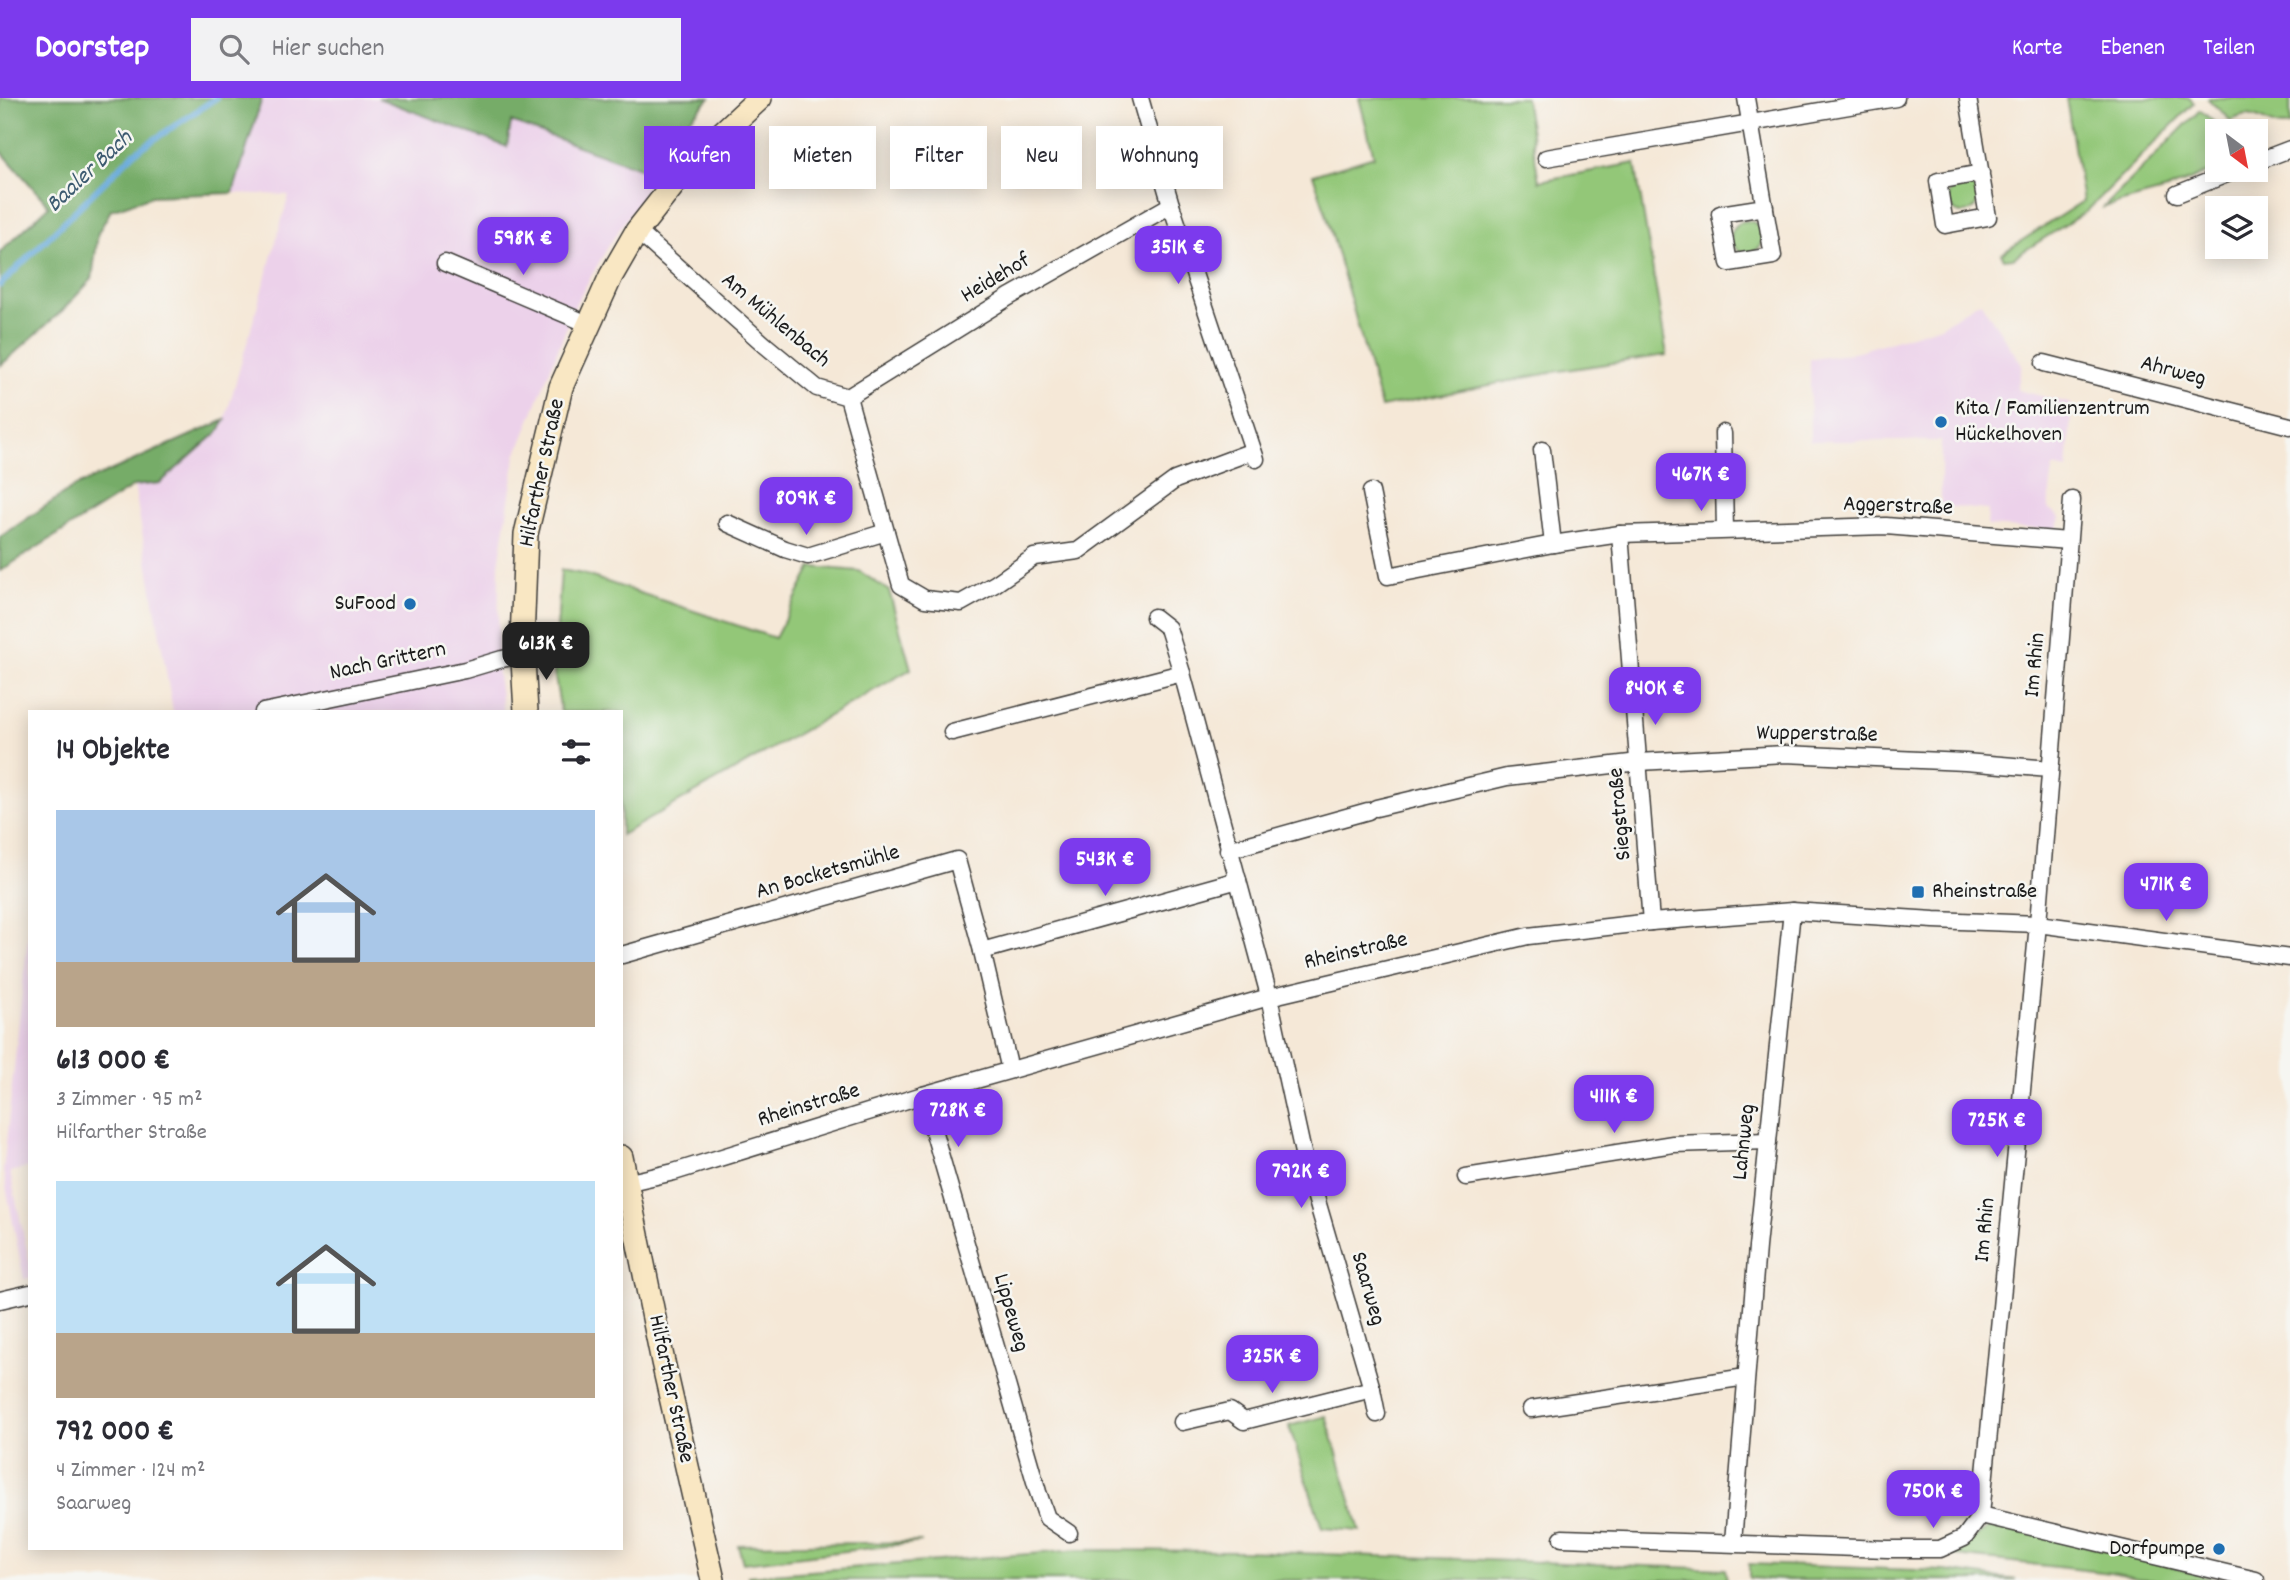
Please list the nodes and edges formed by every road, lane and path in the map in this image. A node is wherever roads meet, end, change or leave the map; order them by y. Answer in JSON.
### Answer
{"nodes":[{"id":1,"x":760,"y":98,"type":"edge"},
{"id":2,"x":1140,"y":98,"type":"edge"},
{"id":3,"x":1746,"y":98,"type":"edge"},
{"id":4,"x":1896,"y":98,"type":"edge"},
{"id":5,"x":1968,"y":98,"type":"edge"},
{"id":6,"x":1750,"y":123,"type":"junction"},
{"id":7,"x":2290,"y":149,"type":"edge"},
{"id":8,"x":2268,"y":157,"type":"edge"},
{"id":9,"x":1546,"y":158,"type":"dead end"},
{"id":10,"x":1981,"y":173,"type":"dead end"},
{"id":11,"x":2207,"y":182,"type":"edge"},
{"id":12,"x":2177,"y":194,"type":"dead end"},
{"id":13,"x":1171,"y":205,"type":"junction"},
{"id":14,"x":1765,"y":207,"type":"dead end"},
{"id":15,"x":638,"y":231,"type":"junction"},
{"id":16,"x":445,"y":263,"type":"dead end"},
{"id":17,"x":588,"y":324,"type":"junction"},
{"id":18,"x":2044,"y":363,"type":"dead end"},
{"id":19,"x":848,"y":397,"type":"junction"},
{"id":20,"x":2290,"y":426,"type":"edge"},
{"id":21,"x":1723,"y":433,"type":"dead end"},
{"id":22,"x":1542,"y":450,"type":"dead end"},
{"id":23,"x":1371,"y":492,"type":"dead end"},
{"id":24,"x":2072,"y":500,"type":"dead end"},
{"id":25,"x":727,"y":523,"type":"dead end"},
{"id":26,"x":1725,"y":530,"type":"junction"},
{"id":27,"x":886,"y":532,"type":"junction"},
{"id":28,"x":1620,"y":534,"type":"junction"},
{"id":29,"x":2068,"y":541,"type":"junction"},
{"id":30,"x":1553,"y":544,"type":"junction"},
{"id":31,"x":1154,"y":617,"type":"dead end"},
{"id":32,"x":523,"y":655,"type":"junction"},
{"id":33,"x":1182,"y":673,"type":"junction"},
{"id":34,"x":273,"y":710,"type":"edge"},
{"id":35,"x":526,"y":710,"type":"edge"},
{"id":36,"x":952,"y":732,"type":"dead end"},
{"id":37,"x":1639,"y":762,"type":"junction"},
{"id":38,"x":2050,"y":769,"type":"junction"},
{"id":39,"x":1228,"y":850,"type":"junction"},
{"id":40,"x":1238,"y":880,"type":"junction"},
{"id":41,"x":1792,"y":911,"type":"junction"},
{"id":42,"x":1651,"y":922,"type":"junction"},
{"id":43,"x":2038,"y":924,"type":"junction"},
{"id":44,"x":982,"y":951,"type":"junction"},
{"id":45,"x":623,"y":955,"type":"edge"},
{"id":46,"x":2290,"y":958,"type":"edge"},
{"id":47,"x":1269,"y":997,"type":"junction"},
{"id":48,"x":1010,"y":1070,"type":"junction"},
{"id":49,"x":923,"y":1094,"type":"junction"},
{"id":50,"x":1768,"y":1141,"type":"junction"},
{"id":51,"x":1466,"y":1177,"type":"dead end"},
{"id":52,"x":624,"y":1183,"type":"edge"},
{"id":53,"x":28,"y":1293,"type":"edge"},
{"id":54,"x":0,"y":1300,"type":"edge"},
{"id":55,"x":1746,"y":1377,"type":"junction"},
{"id":56,"x":1372,"y":1390,"type":"junction"},
{"id":57,"x":1531,"y":1409,"type":"dead end"},
{"id":58,"x":1377,"y":1414,"type":"dead end"},
{"id":59,"x":1182,"y":1422,"type":"dead end"},
{"id":60,"x":1981,"y":1515,"type":"junction"},
{"id":61,"x":1069,"y":1533,"type":"dead end"},
{"id":62,"x":1562,"y":1538,"type":"dead end"},
{"id":63,"x":1733,"y":1542,"type":"junction"},
{"id":64,"x":713,"y":1580,"type":"edge"},
{"id":65,"x":2256,"y":1580,"type":"edge"}],
"edges":[{"from":1,"to":15,"type":"main road","name":"Hilfarther Straße"},
{"from":2,"to":13,"type":"street"},
{"from":3,"to":6,"type":"street"},
{"from":4,"to":6,"type":"street"},
{"from":5,"to":10,"type":"street"},
{"from":6,"to":9,"type":"street"},
{"from":6,"to":14,"type":"street"},
{"from":7,"to":8,"type":"street"},
{"from":11,"to":12,"type":"street"},
{"from":13,"to":19,"type":"street","name":"Heidehof"},
{"from":13,"to":27,"type":"street"},
{"from":15,"to":17,"type":"main road","name":"Hilfarther Straße"},
{"from":15,"to":19,"type":"street","name":"Am Mühlenbach"},
{"from":16,"to":17,"type":"street"},
{"from":17,"to":32,"type":"main road","name":"Hilfarther Straße"},
{"from":18,"to":20,"type":"street","name":"Ahrweg"},
{"from":19,"to":27,"type":"street"},
{"from":21,"to":26,"type":"street"},
{"from":22,"to":30,"type":"street"},
{"from":23,"to":30,"type":"street","name":"Aggerstraße"},
{"from":24,"to":29,"type":"street","name":"Im Rhin"},
{"from":25,"to":27,"type":"street"},
{"from":26,"to":28,"type":"street","name":"Aggerstraße"},
{"from":26,"to":29,"type":"street","name":"Aggerstraße"},
{"from":28,"to":30,"type":"street","name":"Aggerstraße"},
{"from":28,"to":37,"type":"street","name":"Siegstraße"},
{"from":29,"to":38,"type":"street","name":"Im Rhin"},
{"from":31,"to":33,"type":"street"},
{"from":32,"to":34,"type":"street","name":"Nach Grittern"},
{"from":32,"to":35,"type":"main road","name":"Hilfarther Straße"},
{"from":33,"to":36,"type":"street"},
{"from":33,"to":39,"type":"street"},
{"from":37,"to":38,"type":"street","name":"Wupperstraße"},
{"from":37,"to":39,"type":"street","name":"Wupperstraße"},
{"from":37,"to":42,"type":"street","name":"Siegstraße"},
{"from":38,"to":43,"type":"street","name":"Im Rhin"},
{"from":39,"to":40,"type":"street"},
{"from":40,"to":44,"type":"street"},
{"from":40,"to":47,"type":"street"},
{"from":41,"to":42,"type":"street","name":"Rheinstraße"},
{"from":41,"to":43,"type":"street","name":"Rheinstraße"},
{"from":41,"to":50,"type":"street","name":"Lahnweg"},
{"from":42,"to":47,"type":"street","name":"Rheinstraße"},
{"from":43,"to":46,"type":"street","name":"Rheinstraße"},
{"from":43,"to":60,"type":"street","name":"Im Rhin"},
{"from":44,"to":45,"type":"street","name":"An Bocketsmühle"},
{"from":44,"to":48,"type":"street","name":"An Bocketsmühle"},
{"from":47,"to":48,"type":"street","name":"Rheinstraße"},
{"from":47,"to":56,"type":"street","name":"Saarweg"},
{"from":48,"to":49,"type":"street","name":"Rheinstraße"},
{"from":49,"to":52,"type":"street","name":"Rheinstraße"},
{"from":49,"to":61,"type":"street","name":"Lippeweg"},
{"from":50,"to":51,"type":"street"},
{"from":50,"to":55,"type":"street","name":"Lahnweg"},
{"from":52,"to":64,"type":"main road","name":"Hilfarther Straße"},
{"from":53,"to":54,"type":"street"},
{"from":55,"to":57,"type":"street"},
{"from":55,"to":63,"type":"street","name":"Lahnweg"},
{"from":56,"to":58,"type":"street","name":"Saarweg"},
{"from":56,"to":59,"type":"street"},
{"from":60,"to":63,"type":"street"},
{"from":60,"to":65,"type":"street"},
{"from":62,"to":63,"type":"street"}]}
